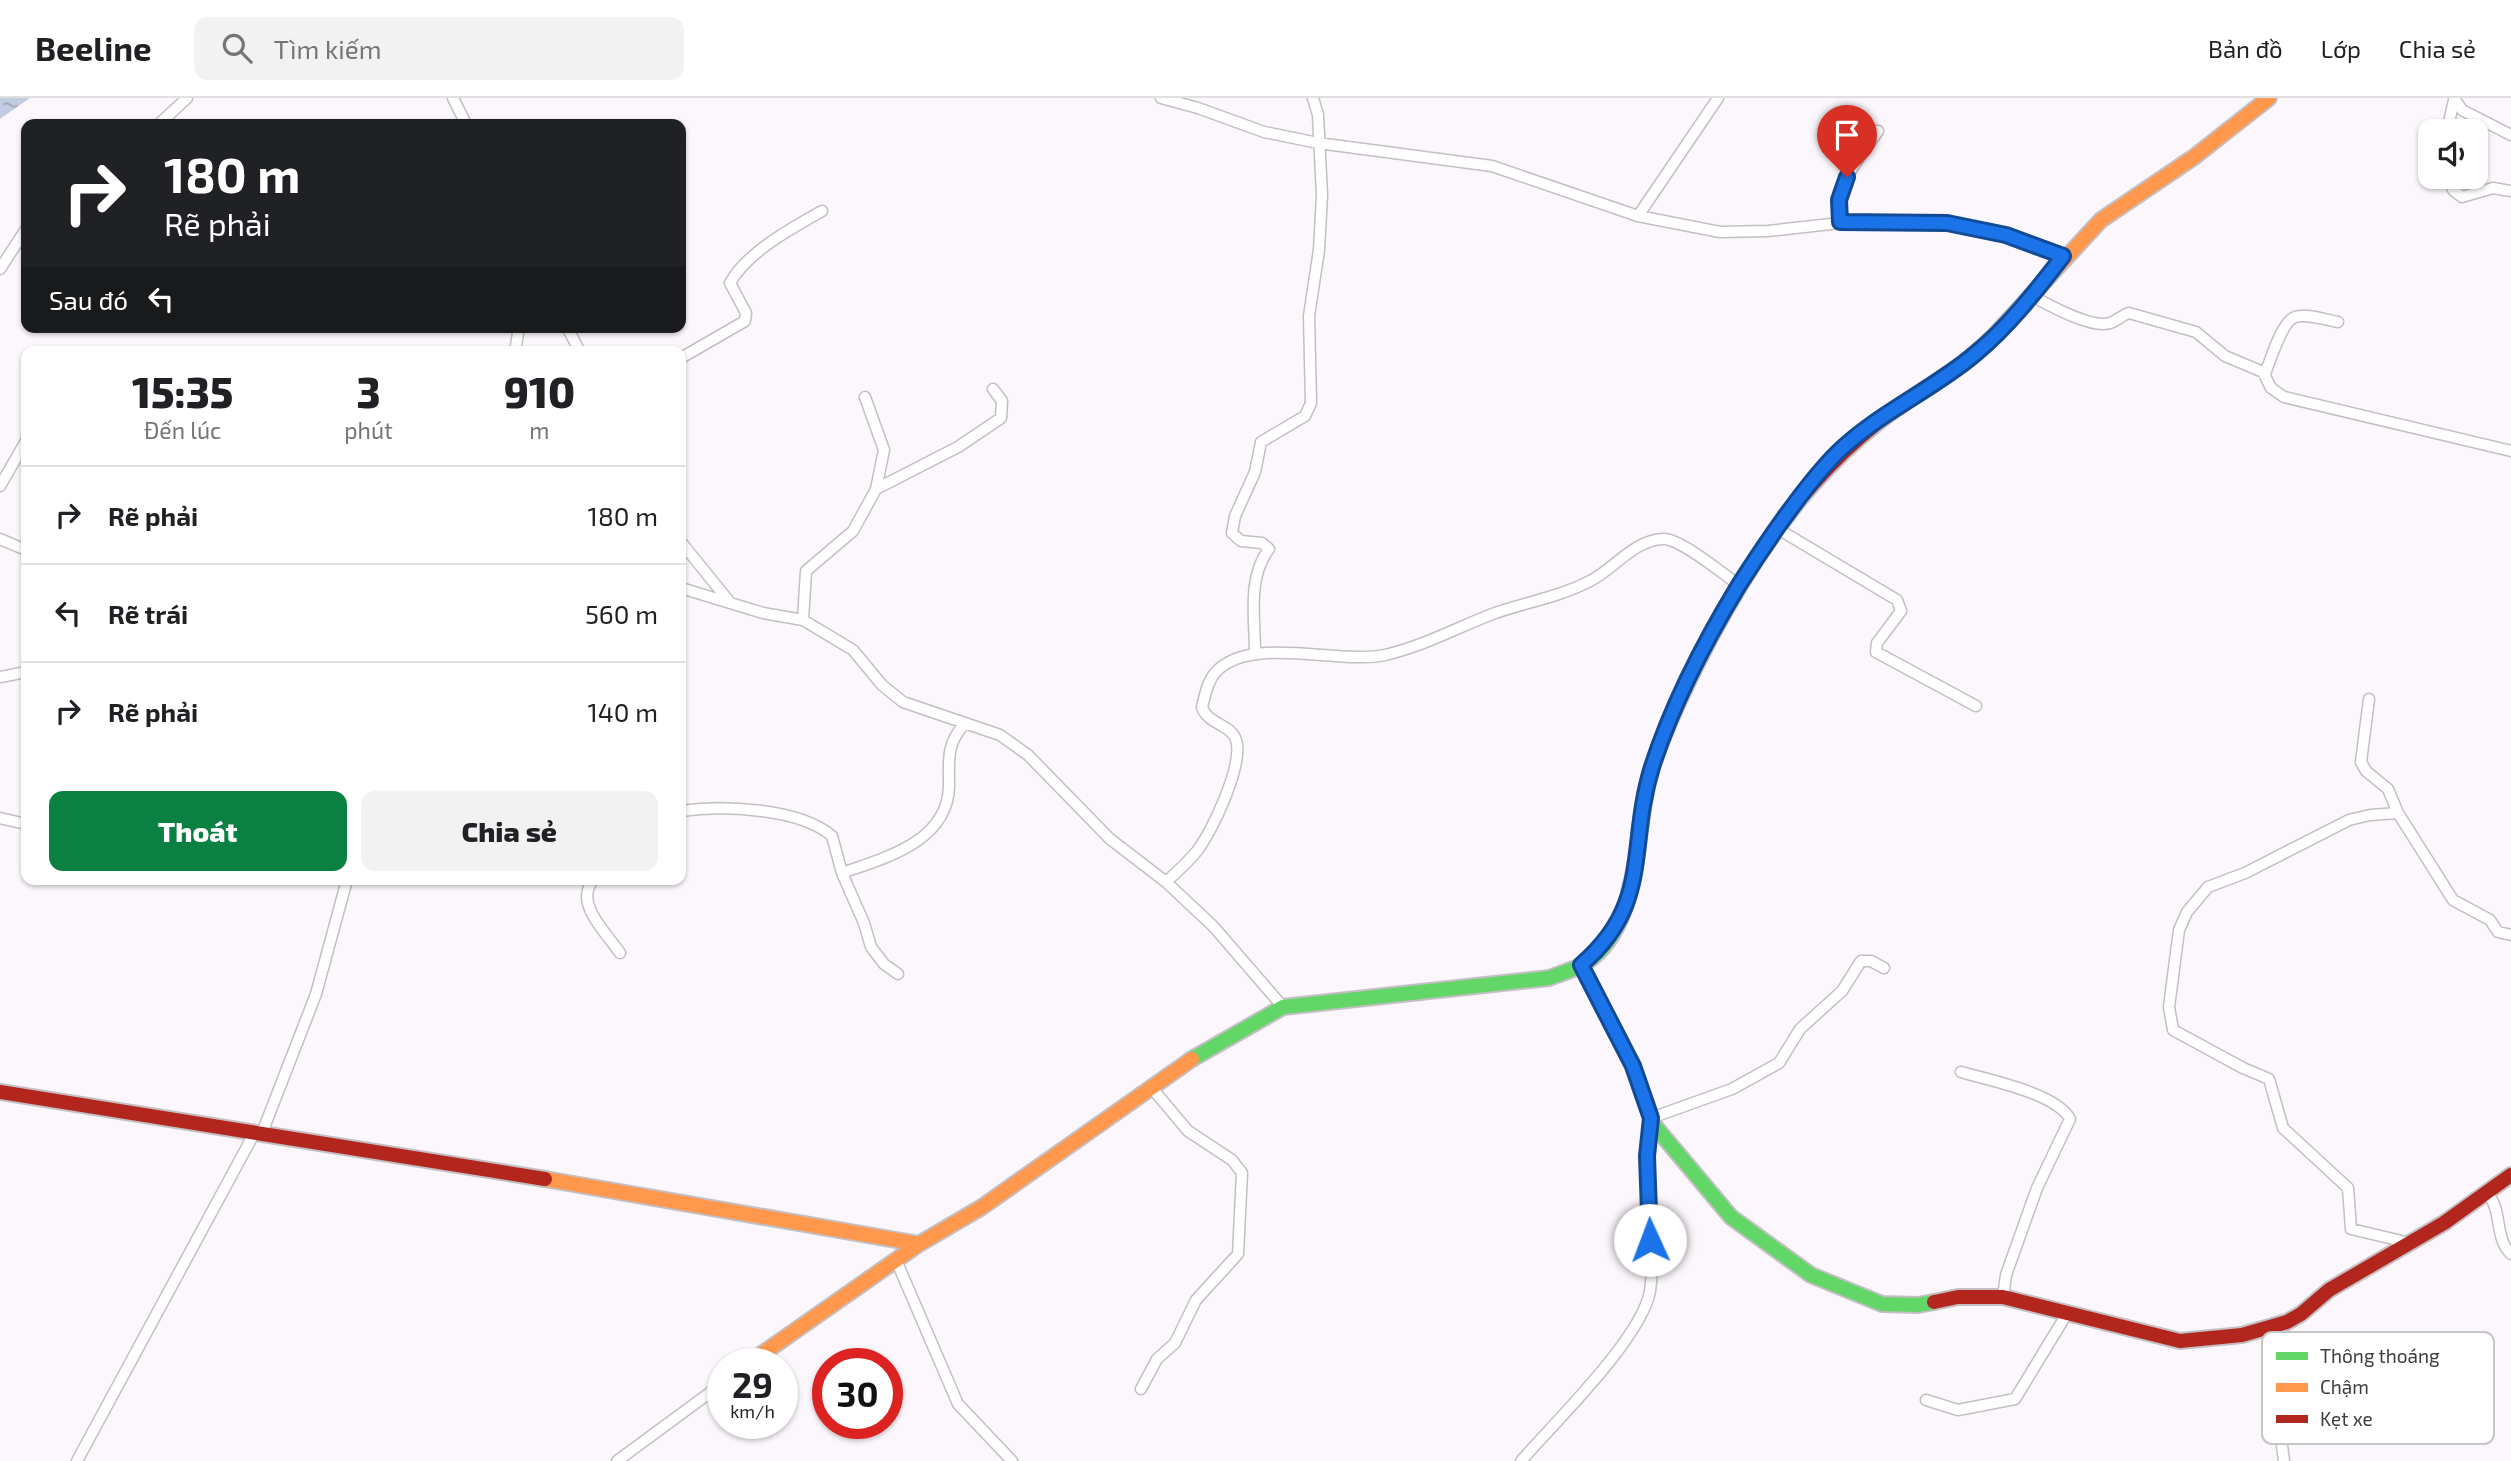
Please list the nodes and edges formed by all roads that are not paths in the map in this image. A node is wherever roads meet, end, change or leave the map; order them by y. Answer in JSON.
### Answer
{"nodes":[{"id":1,"x":187,"y":98,"type":"edge"},
{"id":2,"x":453,"y":98,"type":"edge"},
{"id":3,"x":1161,"y":98,"type":"edge"},
{"id":4,"x":1313,"y":98,"type":"edge"},
{"id":5,"x":1718,"y":98,"type":"edge"},
{"id":6,"x":2269,"y":98,"type":"edge"},
{"id":7,"x":2454,"y":99,"type":"edge"},
{"id":8,"x":164,"y":119,"type":"edge"},
{"id":9,"x":464,"y":119,"type":"edge"},
{"id":10,"x":2450,"y":119,"type":"edge"},
{"id":11,"x":1878,"y":131,"type":"dead end"},
{"id":12,"x":2511,"y":135,"type":"edge"},
{"id":13,"x":1318,"y":143,"type":"junction"},
{"id":14,"x":2453,"y":189,"type":"edge"},
{"id":15,"x":2511,"y":191,"type":"edge"},
{"id":16,"x":821,"y":211,"type":"dead end"},
{"id":17,"x":1638,"y":216,"type":"junction"},
{"id":18,"x":1840,"y":222,"type":"junction"},
{"id":19,"x":21,"y":237,"type":"edge"},
{"id":20,"x":2063,"y":256,"type":"junction"},
{"id":21,"x":0,"y":269,"type":"edge"},
{"id":22,"x":2032,"y":296,"type":"junction"},
{"id":23,"x":2338,"y":321,"type":"dead end"},
{"id":24,"x":686,"y":355,"type":"edge"},
{"id":25,"x":2265,"y":374,"type":"junction"},
{"id":26,"x":993,"y":389,"type":"dead end"},
{"id":27,"x":865,"y":397,"type":"dead end"},
{"id":28,"x":2510,"y":447,"type":"edge"},
{"id":29,"x":21,"y":450,"type":"edge"},
{"id":30,"x":0,"y":486,"type":"edge"},
{"id":31,"x":876,"y":489,"type":"junction"},
{"id":32,"x":1778,"y":529,"type":"junction"},
{"id":33,"x":0,"y":539,"type":"edge"},
{"id":34,"x":21,"y":548,"type":"edge"},
{"id":35,"x":686,"y":548,"type":"edge"},
{"id":36,"x":1740,"y":585,"type":"junction"},
{"id":37,"x":686,"y":589,"type":"edge"},
{"id":38,"x":728,"y":600,"type":"junction"},
{"id":39,"x":803,"y":620,"type":"junction"},
{"id":40,"x":1255,"y":653,"type":"junction"},
{"id":41,"x":21,"y":673,"type":"edge"},
{"id":42,"x":0,"y":677,"type":"edge"},
{"id":43,"x":2369,"y":699,"type":"dead end"},
{"id":44,"x":1976,"y":706,"type":"dead end"},
{"id":45,"x":964,"y":724,"type":"junction"},
{"id":46,"x":686,"y":811,"type":"edge"},
{"id":47,"x":2398,"y":814,"type":"junction"},
{"id":48,"x":0,"y":818,"type":"edge"},
{"id":49,"x":21,"y":823,"type":"edge"},
{"id":50,"x":842,"y":873,"type":"junction"},
{"id":51,"x":1167,"y":882,"type":"junction"},
{"id":52,"x":346,"y":885,"type":"edge"},
{"id":53,"x":590,"y":885,"type":"edge"},
{"id":54,"x":2511,"y":935,"type":"edge"},
{"id":55,"x":620,"y":953,"type":"dead end"},
{"id":56,"x":1581,"y":965,"type":"junction"},
{"id":57,"x":1884,"y":968,"type":"dead end"},
{"id":58,"x":898,"y":974,"type":"dead end"},
{"id":59,"x":1283,"y":1007,"type":"junction"},
{"id":60,"x":1961,"y":1072,"type":"dead end"},
{"id":61,"x":1151,"y":1087,"type":"junction"},
{"id":62,"x":0,"y":1092,"type":"edge"},
{"id":63,"x":1652,"y":1121,"type":"junction"},
{"id":64,"x":258,"y":1133,"type":"junction"},
{"id":65,"x":2511,"y":1175,"type":"edge"},
{"id":66,"x":2488,"y":1194,"type":"junction"},
{"id":67,"x":2406,"y":1242,"type":"junction"},
{"id":68,"x":919,"y":1244,"type":"junction"},
{"id":69,"x":2511,"y":1254,"type":"edge"},
{"id":70,"x":896,"y":1260,"type":"junction"},
{"id":71,"x":2003,"y":1297,"type":"junction"},
{"id":72,"x":2067,"y":1312,"type":"junction"},
{"id":73,"x":2267,"y":1328,"type":"junction"},
{"id":74,"x":2268,"y":1332,"type":"edge"},
{"id":75,"x":770,"y":1348,"type":"edge"},
{"id":76,"x":1142,"y":1389,"type":"dead end"},
{"id":77,"x":707,"y":1395,"type":"edge"},
{"id":78,"x":1926,"y":1400,"type":"dead end"},
{"id":79,"x":77,"y":1461,"type":"edge"},
{"id":80,"x":617,"y":1461,"type":"edge"},
{"id":81,"x":1012,"y":1461,"type":"edge"},
{"id":82,"x":1521,"y":1461,"type":"edge"}],
"edges":[{"from":1,"to":8,"type":"street"},
{"from":2,"to":9,"type":"street"},
{"from":3,"to":13,"type":"street"},
{"from":4,"to":13,"type":"street"},
{"from":5,"to":17,"type":"street"},
{"from":6,"to":20,"type":"street"},
{"from":7,"to":10,"type":"street"},
{"from":7,"to":12,"type":"street"},
{"from":11,"to":18,"type":"street"},
{"from":13,"to":17,"type":"street"},
{"from":13,"to":40,"type":"street"},
{"from":14,"to":15,"type":"street"},
{"from":16,"to":24,"type":"street"},
{"from":17,"to":18,"type":"street"},
{"from":18,"to":20,"type":"street"},
{"from":19,"to":21,"type":"street"},
{"from":20,"to":22,"type":"street"},
{"from":22,"to":25,"type":"street"},
{"from":22,"to":32,"type":"street"},
{"from":23,"to":25,"type":"street"},
{"from":25,"to":28,"type":"street"},
{"from":26,"to":31,"type":"street"},
{"from":27,"to":31,"type":"street"},
{"from":29,"to":30,"type":"street"},
{"from":31,"to":39,"type":"street"},
{"from":32,"to":36,"type":"street"},
{"from":32,"to":44,"type":"street"},
{"from":33,"to":34,"type":"street"},
{"from":35,"to":38,"type":"street"},
{"from":36,"to":40,"type":"street"},
{"from":36,"to":56,"type":"street"},
{"from":37,"to":38,"type":"street"},
{"from":38,"to":39,"type":"street"},
{"from":39,"to":45,"type":"street"},
{"from":40,"to":51,"type":"street"},
{"from":41,"to":42,"type":"street"},
{"from":43,"to":47,"type":"street"},
{"from":45,"to":50,"type":"street"},
{"from":45,"to":51,"type":"street"},
{"from":46,"to":50,"type":"street"},
{"from":47,"to":54,"type":"street"},
{"from":47,"to":67,"type":"street"},
{"from":48,"to":49,"type":"street"},
{"from":50,"to":58,"type":"street"},
{"from":51,"to":59,"type":"street"},
{"from":52,"to":64,"type":"street"},
{"from":53,"to":55,"type":"street"},
{"from":56,"to":59,"type":"street"},
{"from":56,"to":63,"type":"street"},
{"from":57,"to":63,"type":"street"},
{"from":59,"to":61,"type":"street"},
{"from":60,"to":71,"type":"street"},
{"from":61,"to":68,"type":"street"},
{"from":61,"to":76,"type":"street"},
{"from":62,"to":64,"type":"street"},
{"from":63,"to":71,"type":"street"},
{"from":63,"to":82,"type":"street"},
{"from":64,"to":68,"type":"street"},
{"from":64,"to":79,"type":"street"},
{"from":65,"to":66,"type":"street"},
{"from":66,"to":67,"type":"street"},
{"from":66,"to":69,"type":"street"},
{"from":67,"to":73,"type":"street"},
{"from":68,"to":70,"type":"street"},
{"from":70,"to":75,"type":"street"},
{"from":70,"to":81,"type":"street"},
{"from":71,"to":72,"type":"street"},
{"from":72,"to":73,"type":"street"},
{"from":72,"to":78,"type":"street"},
{"from":73,"to":74,"type":"street"},
{"from":77,"to":80,"type":"street"}]}
